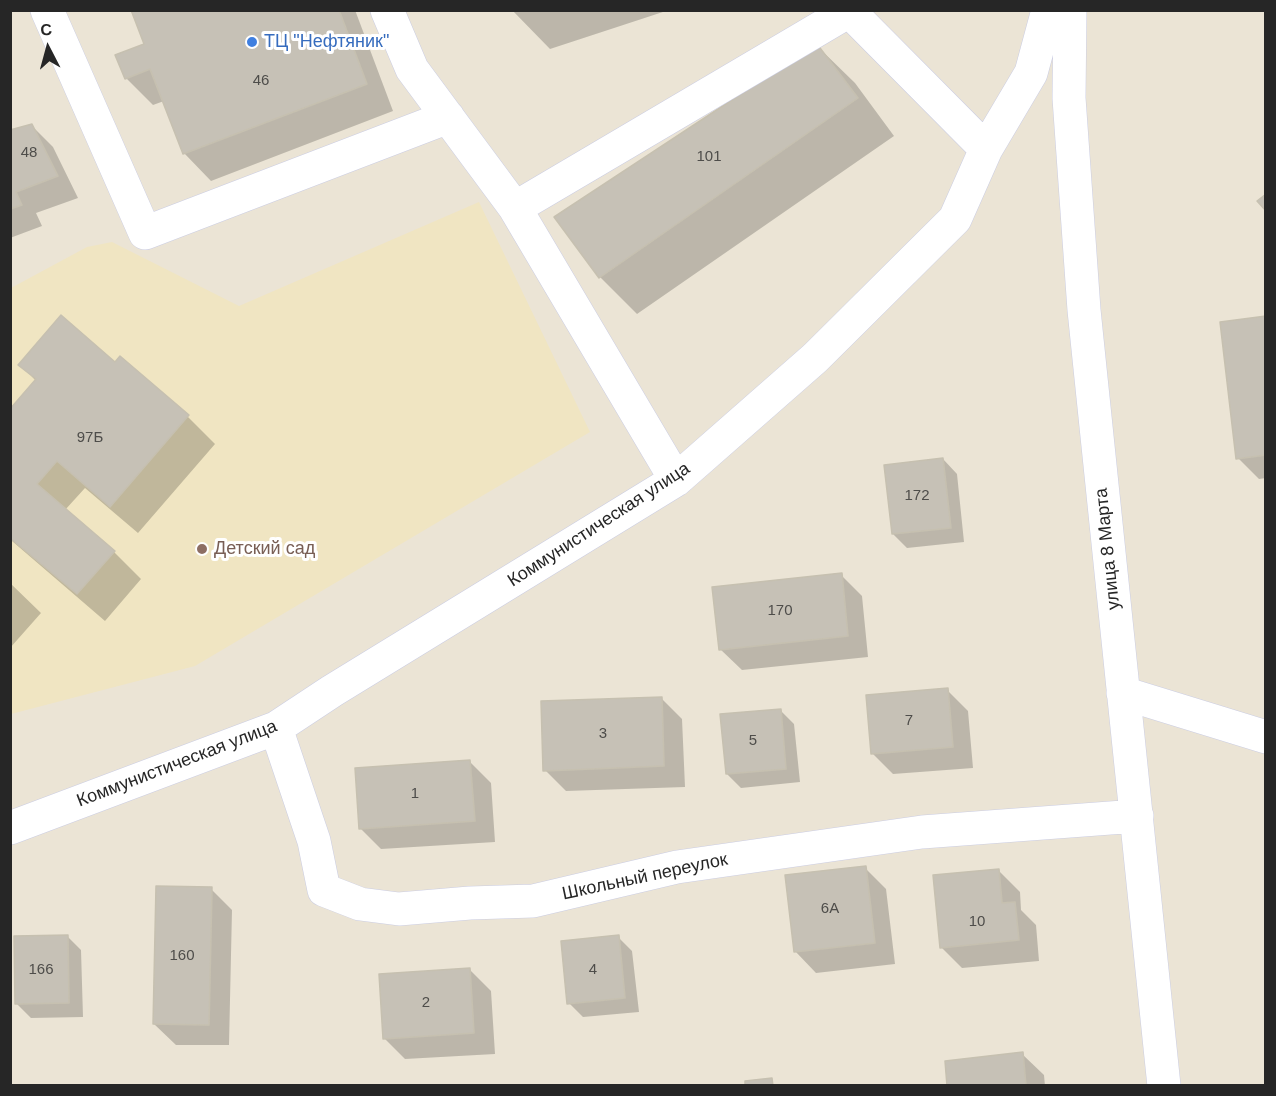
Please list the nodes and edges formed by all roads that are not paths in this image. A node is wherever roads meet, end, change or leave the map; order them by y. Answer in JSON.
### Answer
{"nodes":[{"id":1,"x":46,"y":10,"type":"edge"},
{"id":2,"x":387,"y":10,"type":"edge"},
{"id":3,"x":1048,"y":10,"type":"edge"},
{"id":4,"x":1070,"y":10,"type":"edge"},
{"id":5,"x":448,"y":117,"type":"junction"},
{"id":6,"x":986,"y":149,"type":"junction"},
{"id":7,"x":515,"y":208,"type":"junction"},
{"id":8,"x":676,"y":480,"type":"junction"},
{"id":9,"x":1123,"y":693,"type":"junction"},
{"id":10,"x":276,"y":728,"type":"junction"},
{"id":11,"x":1266,"y":737,"type":"edge"},
{"id":12,"x":1137,"y":816,"type":"junction"},
{"id":13,"x":10,"y":828,"type":"edge"},
{"id":14,"x":1164,"y":1086,"type":"edge"}],
"edges":[{"from":1,"to":5,"type":"street"},
{"from":2,"to":5,"type":"street"},
{"from":3,"to":6,"type":"street","name":"Коммунистическая улица"},
{"from":4,"to":9,"type":"street","name":"улица 8 Марта"},
{"from":5,"to":7,"type":"street"},
{"from":6,"to":7,"type":"street"},
{"from":6,"to":8,"type":"street","name":"Коммунистическая улица"},
{"from":7,"to":8,"type":"street"},
{"from":8,"to":10,"type":"street","name":"Коммунистическая улица"},
{"from":9,"to":11,"type":"street"},
{"from":9,"to":12,"type":"street","name":"улица 8 Марта"},
{"from":10,"to":12,"type":"street","name":"Школьный переулок"},
{"from":10,"to":13,"type":"street","name":"Коммунистическая улица"},
{"from":12,"to":14,"type":"street","name":"улица 8 Марта"}]}
